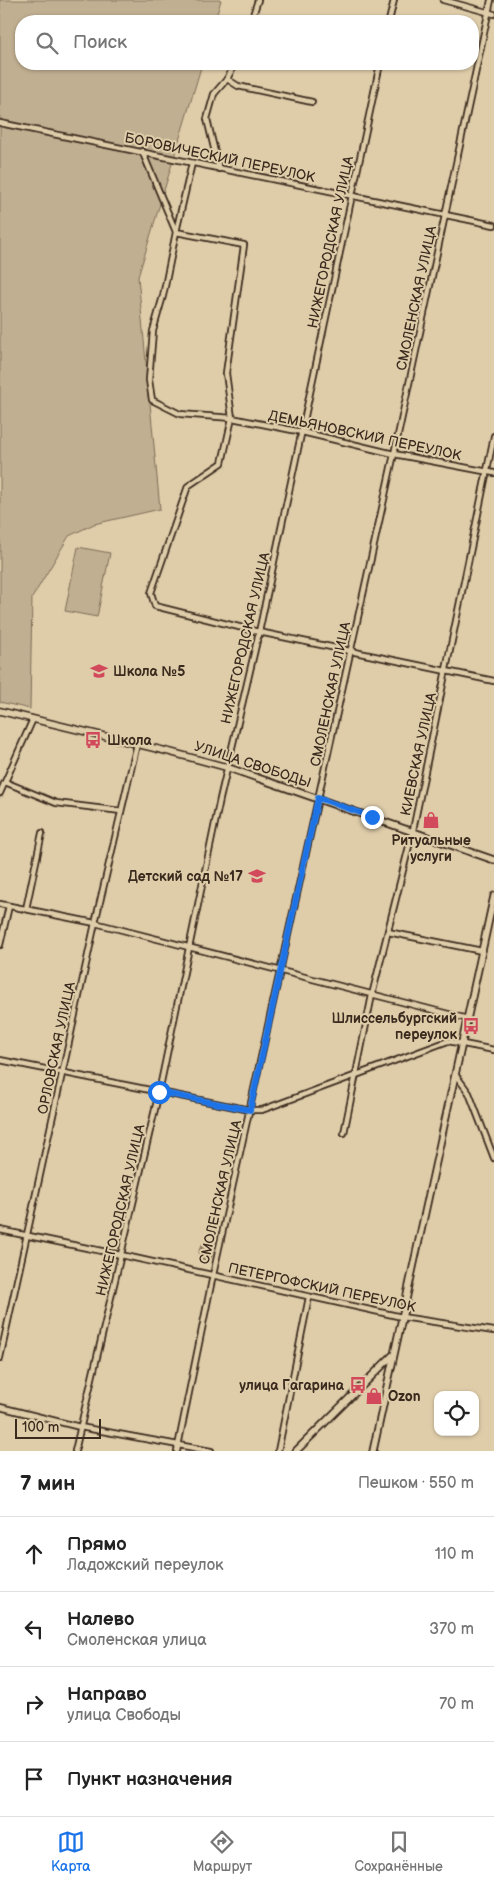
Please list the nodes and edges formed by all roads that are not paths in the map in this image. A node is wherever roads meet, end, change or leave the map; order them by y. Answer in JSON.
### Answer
{"nodes":[{"id":1,"x":258,"y":0,"type":"edge"},
{"id":2,"x":394,"y":0,"type":"edge"},
{"id":3,"x":443,"y":0,"type":"edge"},
{"id":4,"x":491,"y":0,"type":"edge"},
{"id":5,"x":491,"y":14,"type":"edge"},
{"id":6,"x":253,"y":15,"type":"edge"},
{"id":7,"x":390,"y":15,"type":"edge"},
{"id":8,"x":479,"y":66,"type":"edge"},
{"id":9,"x":232,"y":70,"type":"edge"},
{"id":10,"x":379,"y":70,"type":"edge"},
{"id":11,"x":478,"y":70,"type":"edge"},
{"id":12,"x":227,"y":79,"type":"junction"},
{"id":13,"x":312,"y":102,"type":"dead end"},
{"id":14,"x":0,"y":123,"type":"edge"},
{"id":15,"x":142,"y":151,"type":"junction"},
{"id":16,"x":192,"y":163,"type":"junction"},
{"id":17,"x":219,"y":169,"type":"junction"},
{"id":18,"x":351,"y":196,"type":"junction"},
{"id":19,"x":444,"y":216,"type":"junction"},
{"id":20,"x":494,"y":225,"type":"edge"},
{"id":21,"x":176,"y":232,"type":"junction"},
{"id":22,"x":232,"y":418,"type":"junction"},
{"id":23,"x":302,"y":432,"type":"junction"},
{"id":24,"x":494,"y":436,"type":"edge"},
{"id":25,"x":394,"y":454,"type":"junction"},
{"id":26,"x":487,"y":472,"type":"junction"},
{"id":27,"x":494,"y":473,"type":"edge"},
{"id":28,"x":259,"y":632,"type":"junction"},
{"id":29,"x":350,"y":651,"type":"junction"},
{"id":30,"x":447,"y":670,"type":"junction"},
{"id":31,"x":494,"y":680,"type":"edge"},
{"id":32,"x":0,"y":711,"type":"edge"},
{"id":33,"x":33,"y":719,"type":"junction"},
{"id":34,"x":137,"y":744,"type":"junction"},
{"id":35,"x":226,"y":768,"type":"junction"},
{"id":36,"x":5,"y":782,"type":"junction"},
{"id":37,"x":0,"y":793,"type":"edge"},
{"id":38,"x":318,"y":798,"type":"junction"},
{"id":39,"x":121,"y":811,"type":"junction"},
{"id":40,"x":413,"y":830,"type":"junction"},
{"id":41,"x":42,"y":833,"type":"dead end"},
{"id":42,"x":494,"y":860,"type":"edge"},
{"id":43,"x":494,"y":896,"type":"edge"},
{"id":44,"x":0,"y":904,"type":"edge"},
{"id":45,"x":8,"y":906,"type":"junction"},
{"id":46,"x":26,"y":909,"type":"junction"},
{"id":47,"x":95,"y":923,"type":"junction"},
{"id":48,"x":388,"y":932,"type":"junction"},
{"id":49,"x":0,"y":945,"type":"edge"},
{"id":50,"x":188,"y":948,"type":"junction"},
{"id":51,"x":482,"y":951,"type":"junction"},
{"id":52,"x":280,"y":970,"type":"junction"},
{"id":53,"x":372,"y":995,"type":"junction"},
{"id":54,"x":468,"y":1019,"type":"junction"},
{"id":55,"x":462,"y":1044,"type":"junction"},
{"id":56,"x":494,"y":1050,"type":"edge"},
{"id":57,"x":0,"y":1060,"type":"edge"},
{"id":58,"x":63,"y":1071,"type":"junction"},
{"id":59,"x":455,"y":1074,"type":"junction"},
{"id":60,"x":356,"y":1075,"type":"junction"},
{"id":61,"x":159,"y":1092,"type":"junction"},
{"id":62,"x":250,"y":1110,"type":"junction"},
{"id":63,"x":344,"y":1133,"type":"dead end"},
{"id":64,"x":494,"y":1158,"type":"edge"},
{"id":65,"x":0,"y":1230,"type":"edge"},
{"id":66,"x":26,"y":1236,"type":"junction"},
{"id":67,"x":121,"y":1255,"type":"junction"},
{"id":68,"x":213,"y":1275,"type":"junction"},
{"id":69,"x":309,"y":1297,"type":"junction"},
{"id":70,"x":402,"y":1317,"type":"junction"},
{"id":71,"x":494,"y":1332,"type":"edge"},
{"id":72,"x":392,"y":1356,"type":"junction"},
{"id":73,"x":0,"y":1358,"type":"edge"},
{"id":74,"x":0,"y":1407,"type":"edge"},
{"id":75,"x":80,"y":1427,"type":"junction"},
{"id":76,"x":178,"y":1444,"type":"junction"},
{"id":77,"x":75,"y":1451,"type":"edge"},
{"id":78,"x":177,"y":1451,"type":"edge"},
{"id":79,"x":212,"y":1451,"type":"edge"},
{"id":80,"x":278,"y":1451,"type":"edge"},
{"id":81,"x":296,"y":1451,"type":"edge"},
{"id":82,"x":373,"y":1451,"type":"edge"}],
"edges":[{"from":1,"to":6,"type":"street"},
{"from":2,"to":7,"type":"street"},
{"from":3,"to":5,"type":"street"},
{"from":4,"to":5,"type":"street","name":"СМОЛЕНСКАЯ УЛИЦА"},
{"from":5,"to":8,"type":"street","name":"СМОЛЕНСКАЯ УЛИЦА"},
{"from":9,"to":12,"type":"street"},
{"from":10,"to":18,"type":"street","name":"НИЖЕГОРОДСКАЯ УЛИЦА"},
{"from":11,"to":19,"type":"street","name":"СМОЛЕНСКАЯ УЛИЦА"},
{"from":12,"to":13,"type":"street"},
{"from":12,"to":17,"type":"street"},
{"from":14,"to":15,"type":"street","name":"БОРОВИЧЕСКИЙ ПЕРЕУЛОК"},
{"from":15,"to":16,"type":"street","name":"БОРОВИЧЕСКИЙ ПЕРЕУЛОК"},
{"from":15,"to":21,"type":"street"},
{"from":16,"to":17,"type":"street","name":"БОРОВИЧЕСКИЙ ПЕРЕУЛОК"},
{"from":16,"to":21,"type":"street"},
{"from":17,"to":18,"type":"street","name":"БОРОВИЧЕСКИЙ ПЕРЕУЛОК"},
{"from":18,"to":19,"type":"street","name":"БОРОВИЧЕСКИЙ ПЕРЕУЛОК"},
{"from":18,"to":23,"type":"street","name":"НИЖЕГОРОДСКАЯ УЛИЦА"},
{"from":19,"to":20,"type":"street","name":"БОРОВИЧЕСКИЙ ПЕРЕУЛОК"},
{"from":19,"to":25,"type":"street","name":"СМОЛЕНСКАЯ УЛИЦА"},
{"from":21,"to":22,"type":"street"},
{"from":21,"to":22,"type":"street","name":"ДЕМЬЯНОВСКИЙ ПЕРЕУЛОК"},
{"from":22,"to":23,"type":"street","name":"ДЕМЬЯНОВСКИЙ ПЕРЕУЛОК"},
{"from":22,"to":28,"type":"street"},
{"from":23,"to":25,"type":"street","name":"ДЕМЬЯНОВСКИЙ ПЕРЕУЛОК"},
{"from":23,"to":28,"type":"street","name":"НИЖЕГОРОДСКАЯ УЛИЦА"},
{"from":24,"to":26,"type":"street","name":"КИЕВСКАЯ УЛИЦА"},
{"from":25,"to":26,"type":"street","name":"ДЕМЬЯНОВСКИЙ ПЕРЕУЛОК"},
{"from":25,"to":29,"type":"street","name":"СМОЛЕНСКАЯ УЛИЦА"},
{"from":26,"to":27,"type":"street","name":"ДЕМЬЯНОВСКИЙ ПЕРЕУЛОК"},
{"from":26,"to":30,"type":"street","name":"КИЕВСКАЯ УЛИЦА"},
{"from":28,"to":29,"type":"street"},
{"from":28,"to":35,"type":"street","name":"НИЖЕГОРОДСКАЯ УЛИЦА"},
{"from":29,"to":30,"type":"street"},
{"from":29,"to":38,"type":"street","name":"СМОЛЕНСКАЯ УЛИЦА"},
{"from":30,"to":31,"type":"street"},
{"from":30,"to":40,"type":"street","name":"КИЕВСКАЯ УЛИЦА"},
{"from":32,"to":33,"type":"street","name":"УЛИЦА СВОБОДЫ"},
{"from":33,"to":34,"type":"street","name":"УЛИЦА СВОБОДЫ"},
{"from":33,"to":36,"type":"street"},
{"from":34,"to":35,"type":"street","name":"УЛИЦА СВОБОДЫ"},
{"from":34,"to":39,"type":"street","name":"ОРЛОВСКАЯ УЛИЦА"},
{"from":35,"to":38,"type":"street","name":"УЛИЦА СВОБОДЫ"},
{"from":35,"to":50,"type":"street","name":"НИЖЕГОРОДСКАЯ УЛИЦА"},
{"from":36,"to":37,"type":"street"},
{"from":36,"to":39,"type":"street"},
{"from":38,"to":40,"type":"street","name":"УЛИЦА СВОБОДЫ"},
{"from":38,"to":52,"type":"street","name":"СМОЛЕНСКАЯ УЛИЦА"},
{"from":39,"to":47,"type":"street","name":"ОРЛОВСКАЯ УЛИЦА"},
{"from":40,"to":42,"type":"street","name":"УЛИЦА СВОБОДЫ"},
{"from":40,"to":48,"type":"street","name":"КИЕВСКАЯ УЛИЦА"},
{"from":41,"to":46,"type":"street"},
{"from":43,"to":51,"type":"street"},
{"from":44,"to":45,"type":"street"},
{"from":45,"to":46,"type":"street"},
{"from":45,"to":49,"type":"street"},
{"from":46,"to":47,"type":"street"},
{"from":47,"to":50,"type":"street"},
{"from":47,"to":58,"type":"street","name":"ОРЛОВСКАЯ УЛИЦА"},
{"from":48,"to":51,"type":"street"},
{"from":48,"to":53,"type":"street","name":"КИЕВСКАЯ УЛИЦА"},
{"from":50,"to":52,"type":"street"},
{"from":50,"to":61,"type":"street","name":"НИЖЕГОРОДСКАЯ УЛИЦА"},
{"from":51,"to":54,"type":"street"},
{"from":52,"to":53,"type":"street"},
{"from":52,"to":62,"type":"street","name":"СМОЛЕНСКАЯ УЛИЦА"},
{"from":53,"to":54,"type":"street"},
{"from":53,"to":60,"type":"street","name":"КИЕВСКАЯ УЛИЦА"},
{"from":54,"to":55,"type":"street"},
{"from":55,"to":56,"type":"street"},
{"from":55,"to":59,"type":"street"},
{"from":55,"to":60,"type":"street"},
{"from":57,"to":58,"type":"street"},
{"from":58,"to":61,"type":"street"},
{"from":58,"to":66,"type":"street","name":"ОРЛОВСКАЯ УЛИЦА"},
{"from":59,"to":64,"type":"street"},
{"from":59,"to":70,"type":"street"},
{"from":60,"to":62,"type":"street"},
{"from":60,"to":63,"type":"street","name":"КИЕВСКАЯ УЛИЦА"},
{"from":61,"to":62,"type":"street"},
{"from":61,"to":67,"type":"street","name":"НИЖЕГОРОДСКАЯ УЛИЦА"},
{"from":62,"to":68,"type":"street","name":"СМОЛЕНСКАЯ УЛИЦА"},
{"from":65,"to":66,"type":"street","name":"ПЕТЕРГОФСКИЙ ПЕРЕУЛОК"},
{"from":66,"to":67,"type":"street","name":"ПЕТЕРГОФСКИЙ ПЕРЕУЛОК"},
{"from":66,"to":73,"type":"street","name":"ОРЛОВСКАЯ УЛИЦА"},
{"from":67,"to":68,"type":"street","name":"ПЕТЕРГОФСКИЙ ПЕРЕУЛОК"},
{"from":67,"to":75,"type":"street","name":"НИЖЕГОРОДСКАЯ УЛИЦА"},
{"from":68,"to":69,"type":"street","name":"ПЕТЕРГОФСКИЙ ПЕРЕУЛОК"},
{"from":68,"to":76,"type":"street","name":"СМОЛЕНСКАЯ УЛИЦА"},
{"from":69,"to":70,"type":"street","name":"ПЕТЕРГОФСКИЙ ПЕРЕУЛОК"},
{"from":69,"to":80,"type":"street"},
{"from":70,"to":71,"type":"street","name":"ПЕТЕРГОФСКИЙ ПЕРЕУЛОК"},
{"from":70,"to":72,"type":"street"},
{"from":72,"to":81,"type":"street"},
{"from":72,"to":82,"type":"street"},
{"from":74,"to":75,"type":"street"},
{"from":75,"to":76,"type":"street"},
{"from":75,"to":77,"type":"street","name":"НИЖЕГОРОДСКАЯ УЛИЦА"},
{"from":76,"to":78,"type":"street","name":"СМОЛЕНСКАЯ УЛИЦА"},
{"from":76,"to":79,"type":"street"}]}
